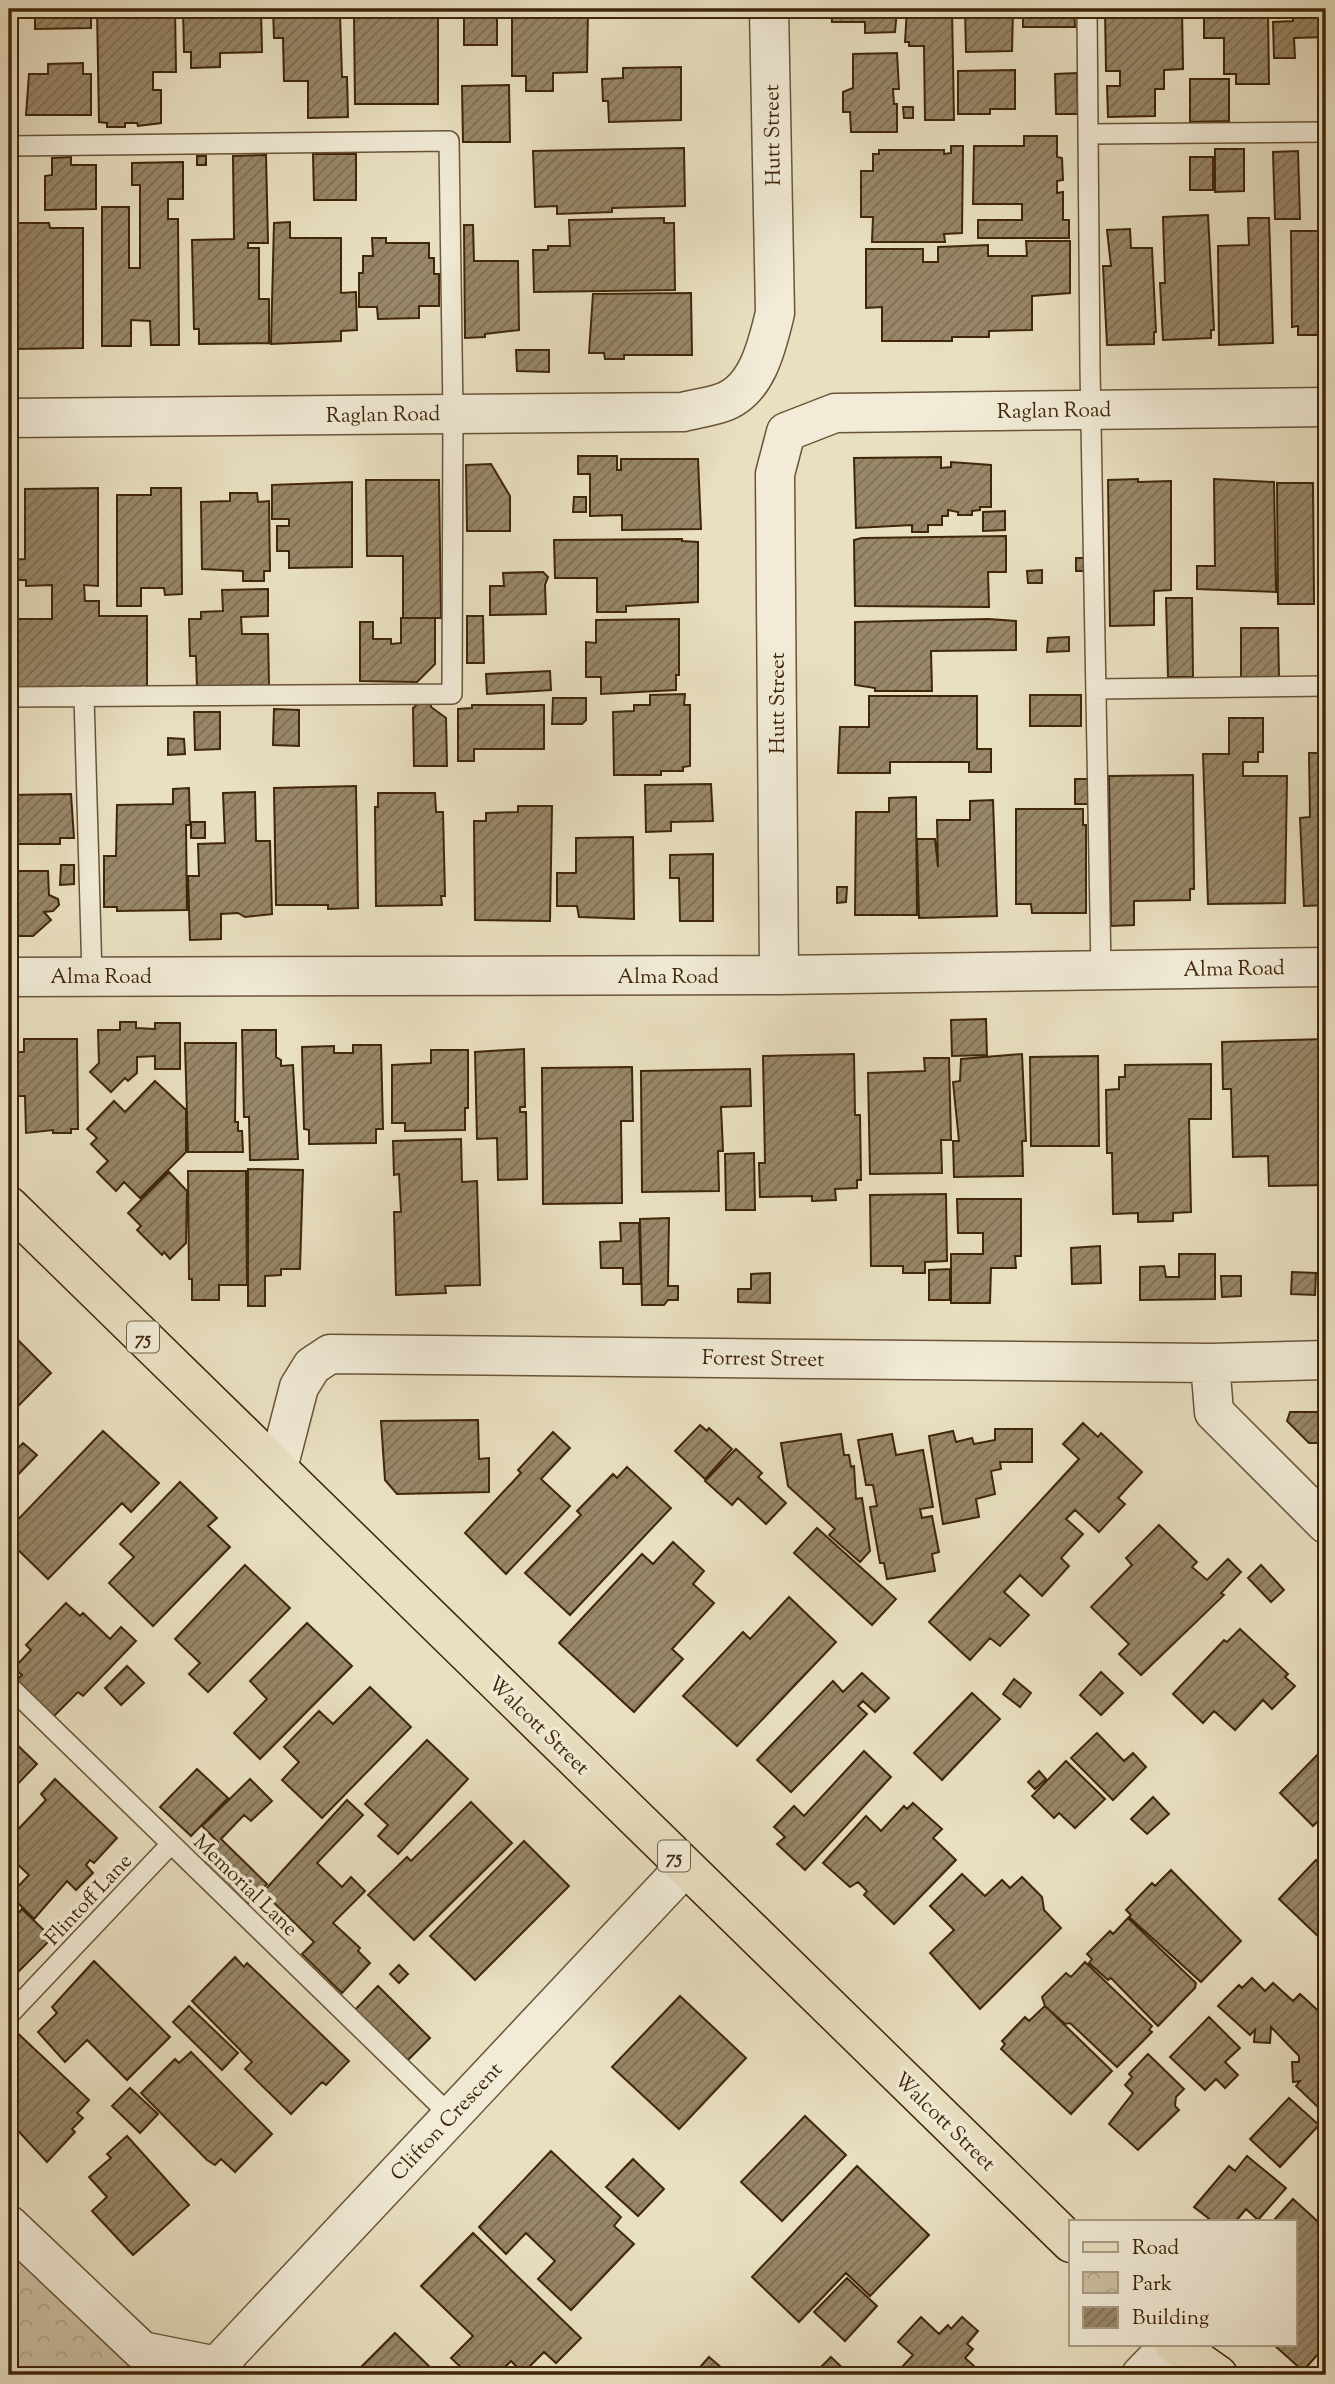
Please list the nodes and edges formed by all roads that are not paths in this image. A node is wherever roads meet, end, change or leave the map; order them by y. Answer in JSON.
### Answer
{"nodes":[{"id":1,"x":769,"y":9,"type":"edge"},
{"id":2,"x":1087,"y":9,"type":"edge"},
{"id":3,"x":1326,"y":132,"type":"edge"},
{"id":4,"x":1088,"y":134,"type":"junction"},
{"id":5,"x":9,"y":146,"type":"edge"},
{"id":6,"x":749,"y":383,"type":"joint"},
{"id":7,"x":1326,"y":407,"type":"edge"},
{"id":8,"x":1090,"y":410,"type":"junction"},
{"id":9,"x":453,"y":414,"type":"junction"},
{"id":10,"x":9,"y":418,"type":"edge"},
{"id":11,"x":786,"y":432,"type":"joint"},
{"id":12,"x":1326,"y":686,"type":"edge"},
{"id":13,"x":1096,"y":689,"type":"junction"},
{"id":14,"x":83,"y":696,"type":"junction"},
{"id":15,"x":9,"y":697,"type":"edge"},
{"id":16,"x":1326,"y":967,"type":"edge"},
{"id":17,"x":1101,"y":970,"type":"junction"},
{"id":18,"x":779,"y":975,"type":"junction"},
{"id":19,"x":92,"y":976,"type":"junction"},
{"id":20,"x":9,"y":977,"type":"edge"},
{"id":21,"x":9,"y":1206,"type":"edge"},
{"id":22,"x":1326,"y":1360,"type":"edge"},
{"id":23,"x":1210,"y":1363,"type":"junction"},
{"id":24,"x":278,"y":1468,"type":"junction"},
{"id":25,"x":1326,"y":1524,"type":"edge"},
{"id":26,"x":9,"y":1686,"type":"edge"},
{"id":27,"x":171,"y":1844,"type":"junction"},
{"id":28,"x":685,"y":1867,"type":"junction"},
{"id":29,"x":9,"y":2015,"type":"edge"},
{"id":30,"x":451,"y":2116,"type":"junction"},
{"id":31,"x":9,"y":2225,"type":"edge"},
{"id":32,"x":1069,"y":2241,"type":"edge"},
{"id":33,"x":1171,"y":2346,"type":"edge"},
{"id":34,"x":1174,"y":2346,"type":"edge"},
{"id":35,"x":1176,"y":2346,"type":"edge"},
{"id":36,"x":217,"y":2372,"type":"edge"},
{"id":37,"x":1142,"y":2375,"type":"edge"},
{"id":38,"x":1194,"y":2375,"type":"edge"},
{"id":39,"x":1219,"y":2375,"type":"edge"}],
"edges":[{"from":1,"to":6,"type":"street","name":"Hutt Street"},
{"from":2,"to":4,"type":"lane"},
{"from":3,"to":4,"type":"lane"},
{"from":4,"to":8,"type":"lane"},
{"from":5,"to":9,"type":"lane"},
{"from":6,"to":9,"type":"street","name":"Raglan Road"},
{"from":7,"to":8,"type":"street","name":"Raglan Road"},
{"from":8,"to":11,"type":"street","name":"Raglan Road"},
{"from":8,"to":13,"type":"lane"},
{"from":9,"to":10,"type":"street","name":"Raglan Road"},
{"from":9,"to":14,"type":"lane"},
{"from":11,"to":18,"type":"street","name":"Hutt Street"},
{"from":12,"to":13,"type":"lane"},
{"from":13,"to":17,"type":"lane"},
{"from":14,"to":15,"type":"lane"},
{"from":14,"to":19,"type":"lane"},
{"from":16,"to":17,"type":"street","name":"Alma Road"},
{"from":17,"to":18,"type":"street","name":"Alma Road"},
{"from":18,"to":19,"type":"street","name":"Alma Road"},
{"from":19,"to":20,"type":"street","name":"Alma Road"},
{"from":21,"to":24,"type":"main road","name":"Walcott Street","number":"75"},
{"from":22,"to":23,"type":"street","name":"Forrest Street"},
{"from":23,"to":24,"type":"street","name":"Forrest Street"},
{"from":23,"to":25,"type":"street"},
{"from":24,"to":28,"type":"main road","name":"Walcott Street","number":"75"},
{"from":26,"to":27,"type":"lane","name":"Memorial Lane"},
{"from":27,"to":29,"type":"lane","name":"Flintoff Lane"},
{"from":27,"to":30,"type":"lane","name":"Memorial Lane"},
{"from":28,"to":30,"type":"street","name":"Clifton Crescent"},
{"from":28,"to":32,"type":"main road","name":"Walcott Street","number":"75"},
{"from":30,"to":36,"type":"street","name":"Clifton Crescent"},
{"from":31,"to":36,"type":"street"},
{"from":33,"to":37,"type":"street"},
{"from":34,"to":38,"type":"main road"},
{"from":35,"to":39,"type":"main road"}]}
